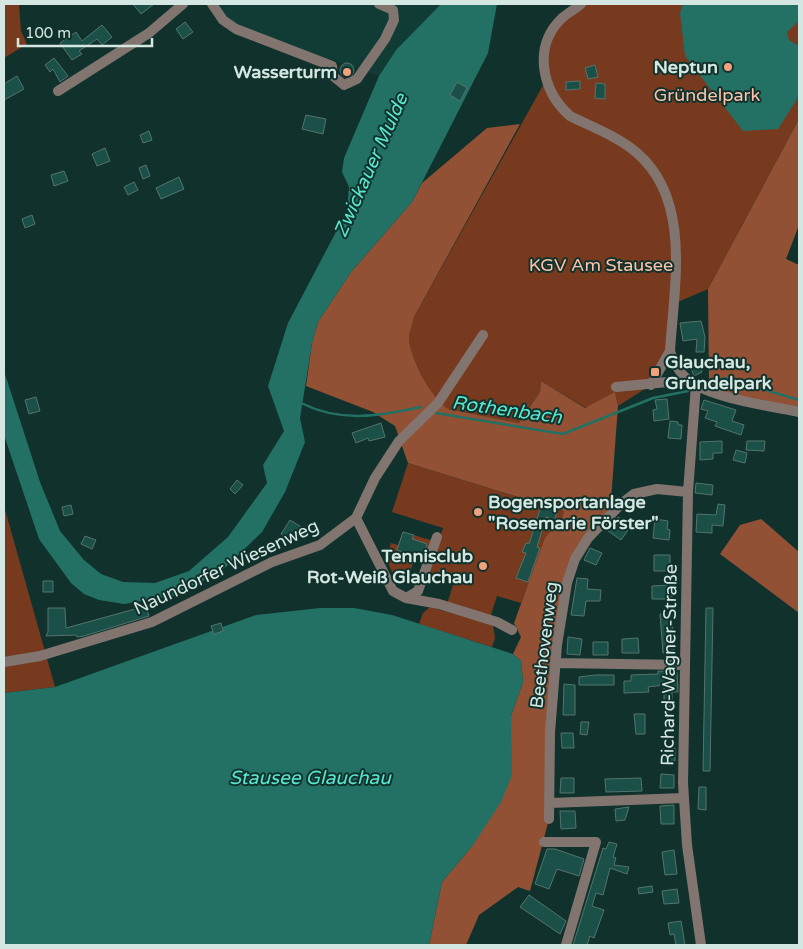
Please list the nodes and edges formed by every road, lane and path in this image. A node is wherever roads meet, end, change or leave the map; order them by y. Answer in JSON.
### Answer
{"nodes":[{"id":1,"x":183,"y":4,"type":"edge"},
{"id":2,"x":212,"y":4,"type":"edge"},
{"id":3,"x":379,"y":4,"type":"edge"},
{"id":4,"x":581,"y":4,"type":"edge"},
{"id":5,"x":395,"y":7,"type":"edge"},
{"id":6,"x":58,"y":90,"type":"dead end"},
{"id":7,"x":483,"y":335,"type":"dead end"},
{"id":8,"x":670,"y":351,"type":"junction"},
{"id":9,"x":692,"y":382,"type":"junction"},
{"id":10,"x":651,"y":385,"type":"junction"},
{"id":11,"x":616,"y":387,"type":"dead end"},
{"id":12,"x":799,"y":412,"type":"edge"},
{"id":13,"x":688,"y":492,"type":"junction"},
{"id":14,"x":356,"y":518,"type":"junction"},
{"id":15,"x":437,"y":536,"type":"dead end"},
{"id":16,"x":406,"y":598,"type":"junction"},
{"id":17,"x":512,"y":630,"type":"dead end"},
{"id":18,"x":4,"y":662,"type":"edge"},
{"id":19,"x":555,"y":663,"type":"junction"},
{"id":20,"x":685,"y":665,"type":"junction"},
{"id":21,"x":684,"y":798,"type":"junction"},
{"id":22,"x":550,"y":803,"type":"junction"},
{"id":23,"x":549,"y":819,"type":"dead end"},
{"id":24,"x":544,"y":842,"type":"dead end"},
{"id":25,"x":566,"y":945,"type":"edge"},
{"id":26,"x":701,"y":945,"type":"edge"}],
"edges":[{"from":1,"to":6,"type":"street"},
{"from":2,"to":5,"type":"street"},
{"from":3,"to":5,"type":"street"},
{"from":4,"to":8,"type":"street"},
{"from":7,"to":14,"type":"street","name":"Naundorfer Wiesenweg"},
{"from":8,"to":9,"type":"street"},
{"from":8,"to":10,"type":"street"},
{"from":9,"to":10,"type":"street"},
{"from":9,"to":12,"type":"street"},
{"from":9,"to":13,"type":"street","name":"Richard-Wagner-Straße"},
{"from":10,"to":11,"type":"street"},
{"from":13,"to":19,"type":"street","name":"Beethovenweg"},
{"from":13,"to":20,"type":"street","name":"Richard-Wagner-Straße"},
{"from":14,"to":16,"type":"street"},
{"from":14,"to":18,"type":"street","name":"Naundorfer Wiesenweg"},
{"from":15,"to":16,"type":"street"},
{"from":16,"to":17,"type":"street"},
{"from":19,"to":20,"type":"street"},
{"from":19,"to":22,"type":"street","name":"Beethovenweg"},
{"from":20,"to":21,"type":"street","name":"Richard-Wagner-Straße"},
{"from":21,"to":22,"type":"street"},
{"from":21,"to":26,"type":"street","name":"Richard-Wagner-Straße"},
{"from":22,"to":23,"type":"street","name":"Beethovenweg"},
{"from":24,"to":25,"type":"street"}]}
